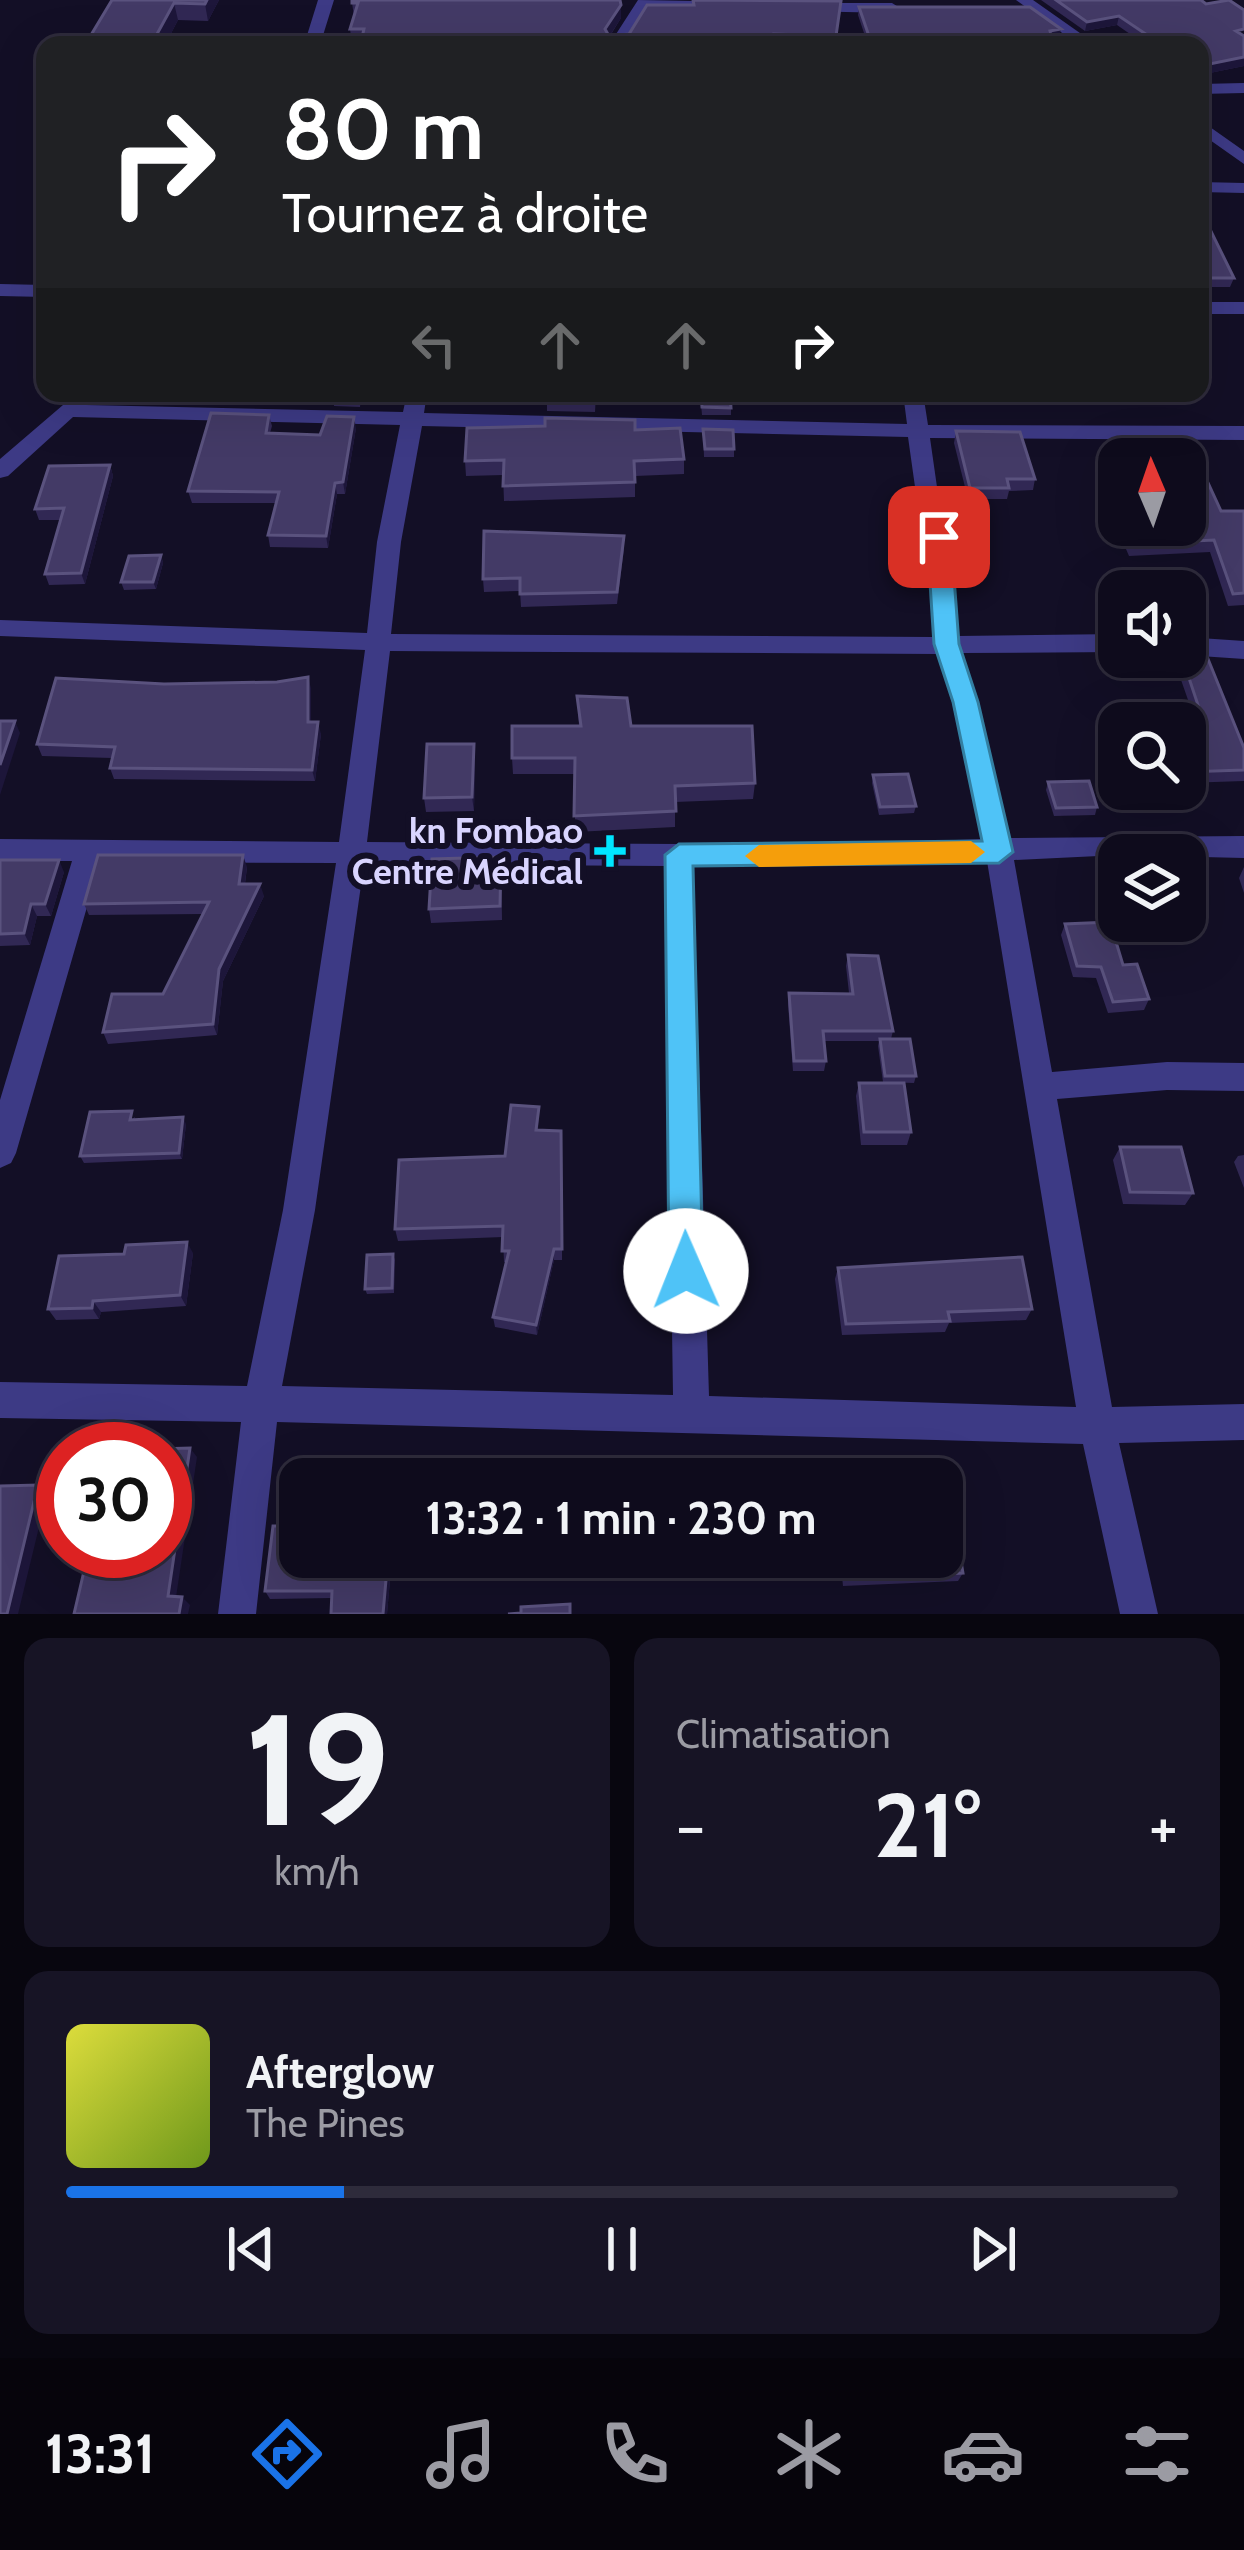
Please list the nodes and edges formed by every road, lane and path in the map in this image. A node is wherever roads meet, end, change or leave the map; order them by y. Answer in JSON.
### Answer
{"nodes":[{"id":1,"x":326,"y":0,"type":"edge"},
{"id":2,"x":644,"y":2,"type":"edge"},
{"id":3,"x":1029,"y":4,"type":"edge"},
{"id":4,"x":716,"y":7,"type":"edge"},
{"id":5,"x":785,"y":7,"type":"edge"},
{"id":6,"x":906,"y":8,"type":"edge"},
{"id":7,"x":1002,"y":8,"type":"edge"},
{"id":8,"x":315,"y":36,"type":"edge"},
{"id":9,"x":622,"y":36,"type":"edge"},
{"id":10,"x":1076,"y":36,"type":"edge"},
{"id":11,"x":1244,"y":88,"type":"edge"},
{"id":12,"x":1209,"y":89,"type":"edge"},
{"id":13,"x":1209,"y":132,"type":"edge"},
{"id":14,"x":1244,"y":159,"type":"edge"},
{"id":15,"x":1209,"y":188,"type":"edge"},
{"id":16,"x":1244,"y":188,"type":"edge"},
{"id":17,"x":0,"y":290,"type":"edge"},
{"id":18,"x":36,"y":291,"type":"edge"},
{"id":19,"x":1209,"y":308,"type":"edge"},
{"id":20,"x":1244,"y":308,"type":"edge"},
{"id":21,"x":78,"y":402,"type":"edge"},
{"id":22,"x":414,"y":402,"type":"edge"},
{"id":23,"x":914,"y":402,"type":"edge"},
{"id":24,"x":70,"y":411,"type":"junction"},
{"id":25,"x":410,"y":417,"type":"junction"},
{"id":26,"x":918,"y":431,"type":"junction"},
{"id":27,"x":1244,"y":433,"type":"edge"},
{"id":28,"x":0,"y":471,"type":"edge"},
{"id":29,"x":0,"y":628,"type":"edge"},
{"id":30,"x":378,"y":642,"type":"junction"},
{"id":31,"x":1098,"y":643,"type":"edge"},
{"id":32,"x":946,"y":644,"type":"junction"},
{"id":33,"x":1206,"y":647,"type":"edge"},
{"id":34,"x":1244,"y":650,"type":"edge"},
{"id":35,"x":1244,"y":847,"type":"edge"},
{"id":36,"x":0,"y":850,"type":"edge"},
{"id":37,"x":89,"y":851,"type":"junction"},
{"id":38,"x":999,"y":852,"type":"junction"},
{"id":39,"x":352,"y":853,"type":"junction"},
{"id":40,"x":679,"y":855,"type":"junction"},
{"id":41,"x":1244,"y":1077,"type":"edge"},
{"id":42,"x":1042,"y":1086,"type":"junction"},
{"id":43,"x":0,"y":1153,"type":"edge"},
{"id":44,"x":0,"y":1400,"type":"edge"},
{"id":45,"x":261,"y":1403,"type":"junction"},
{"id":46,"x":691,"y":1413,"type":"junction"},
{"id":47,"x":1244,"y":1422,"type":"edge"},
{"id":48,"x":1097,"y":1426,"type":"junction"},
{"id":49,"x":236,"y":1614,"type":"edge"},
{"id":50,"x":1139,"y":1614,"type":"edge"}],
"edges":[{"from":1,"to":8,"type":"street"},
{"from":2,"to":4,"type":"street"},
{"from":2,"to":9,"type":"street"},
{"from":3,"to":7,"type":"street"},
{"from":3,"to":10,"type":"street"},
{"from":5,"to":6,"type":"street"},
{"from":11,"to":12,"type":"street"},
{"from":13,"to":14,"type":"street"},
{"from":15,"to":16,"type":"street"},
{"from":17,"to":18,"type":"street"},
{"from":19,"to":20,"type":"street"},
{"from":21,"to":24,"type":"street"},
{"from":22,"to":25,"type":"street"},
{"from":23,"to":26,"type":"street"},
{"from":24,"to":25,"type":"street"},
{"from":24,"to":28,"type":"street"},
{"from":25,"to":26,"type":"street"},
{"from":25,"to":30,"type":"street"},
{"from":26,"to":27,"type":"street"},
{"from":26,"to":32,"type":"street"},
{"from":29,"to":30,"type":"street"},
{"from":30,"to":32,"type":"street"},
{"from":30,"to":39,"type":"street"},
{"from":31,"to":32,"type":"street"},
{"from":32,"to":38,"type":"street"},
{"from":33,"to":34,"type":"street"},
{"from":35,"to":38,"type":"street"},
{"from":36,"to":37,"type":"street"},
{"from":37,"to":39,"type":"street"},
{"from":37,"to":43,"type":"street"},
{"from":38,"to":40,"type":"street"},
{"from":38,"to":42,"type":"street"},
{"from":39,"to":40,"type":"street"},
{"from":39,"to":45,"type":"street"},
{"from":40,"to":46,"type":"street"},
{"from":41,"to":42,"type":"street"},
{"from":42,"to":48,"type":"street"},
{"from":44,"to":45,"type":"street"},
{"from":45,"to":46,"type":"street"},
{"from":45,"to":49,"type":"street"},
{"from":46,"to":48,"type":"street"},
{"from":47,"to":48,"type":"street"},
{"from":48,"to":50,"type":"street"}]}
